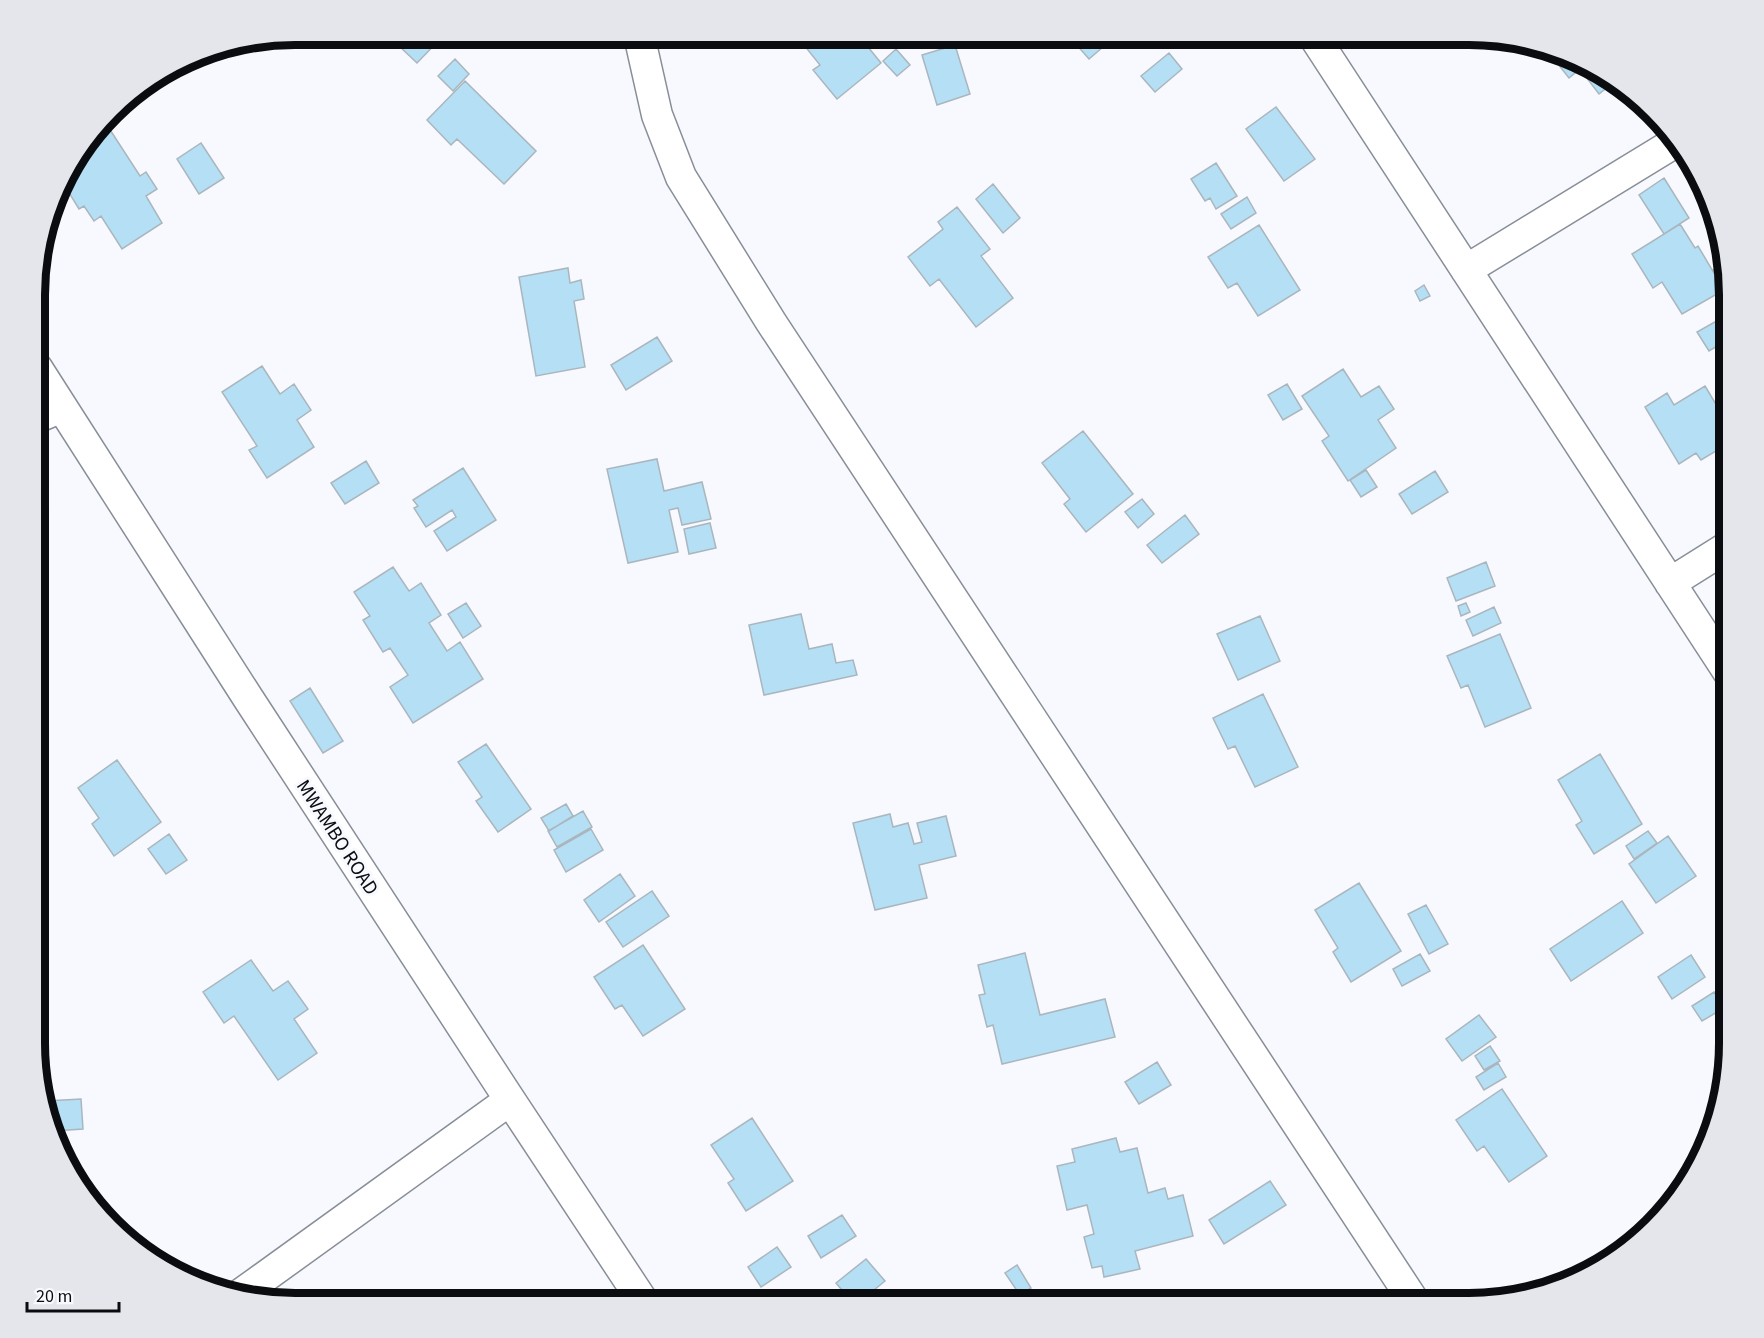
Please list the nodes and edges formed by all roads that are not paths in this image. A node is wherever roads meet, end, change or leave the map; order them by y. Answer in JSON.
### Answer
{"nodes":[{"id":1,"x":641,"y":45,"type":"edge"},
{"id":2,"x":1320,"y":45,"type":"edge"},
{"id":3,"x":1669,"y":146,"type":"edge"},
{"id":4,"x":1466,"y":270,"type":"junction"},
{"id":5,"x":45,"y":397,"type":"edge"},
{"id":6,"x":49,"y":412,"type":"edge"},
{"id":7,"x":1719,"y":552,"type":"edge"},
{"id":8,"x":1670,"y":583,"type":"junction"},
{"id":9,"x":1719,"y":658,"type":"edge"},
{"id":10,"x":510,"y":1100,"type":"junction"},
{"id":11,"x":249,"y":1288,"type":"edge"},
{"id":12,"x":637,"y":1293,"type":"edge"},
{"id":13,"x":1408,"y":1293,"type":"edge"}],
"edges":[{"from":1,"to":13,"type":"street"},
{"from":2,"to":4,"type":"street"},
{"from":3,"to":4,"type":"street"},
{"from":4,"to":8,"type":"street"},
{"from":5,"to":6,"type":"street","name":"MWAMBO ROAD"},
{"from":6,"to":10,"type":"street","name":"MWAMBO ROAD"},
{"from":7,"to":8,"type":"street"},
{"from":8,"to":9,"type":"street"},
{"from":10,"to":11,"type":"street"},
{"from":10,"to":12,"type":"street","name":"MWAMBO ROAD"}]}
